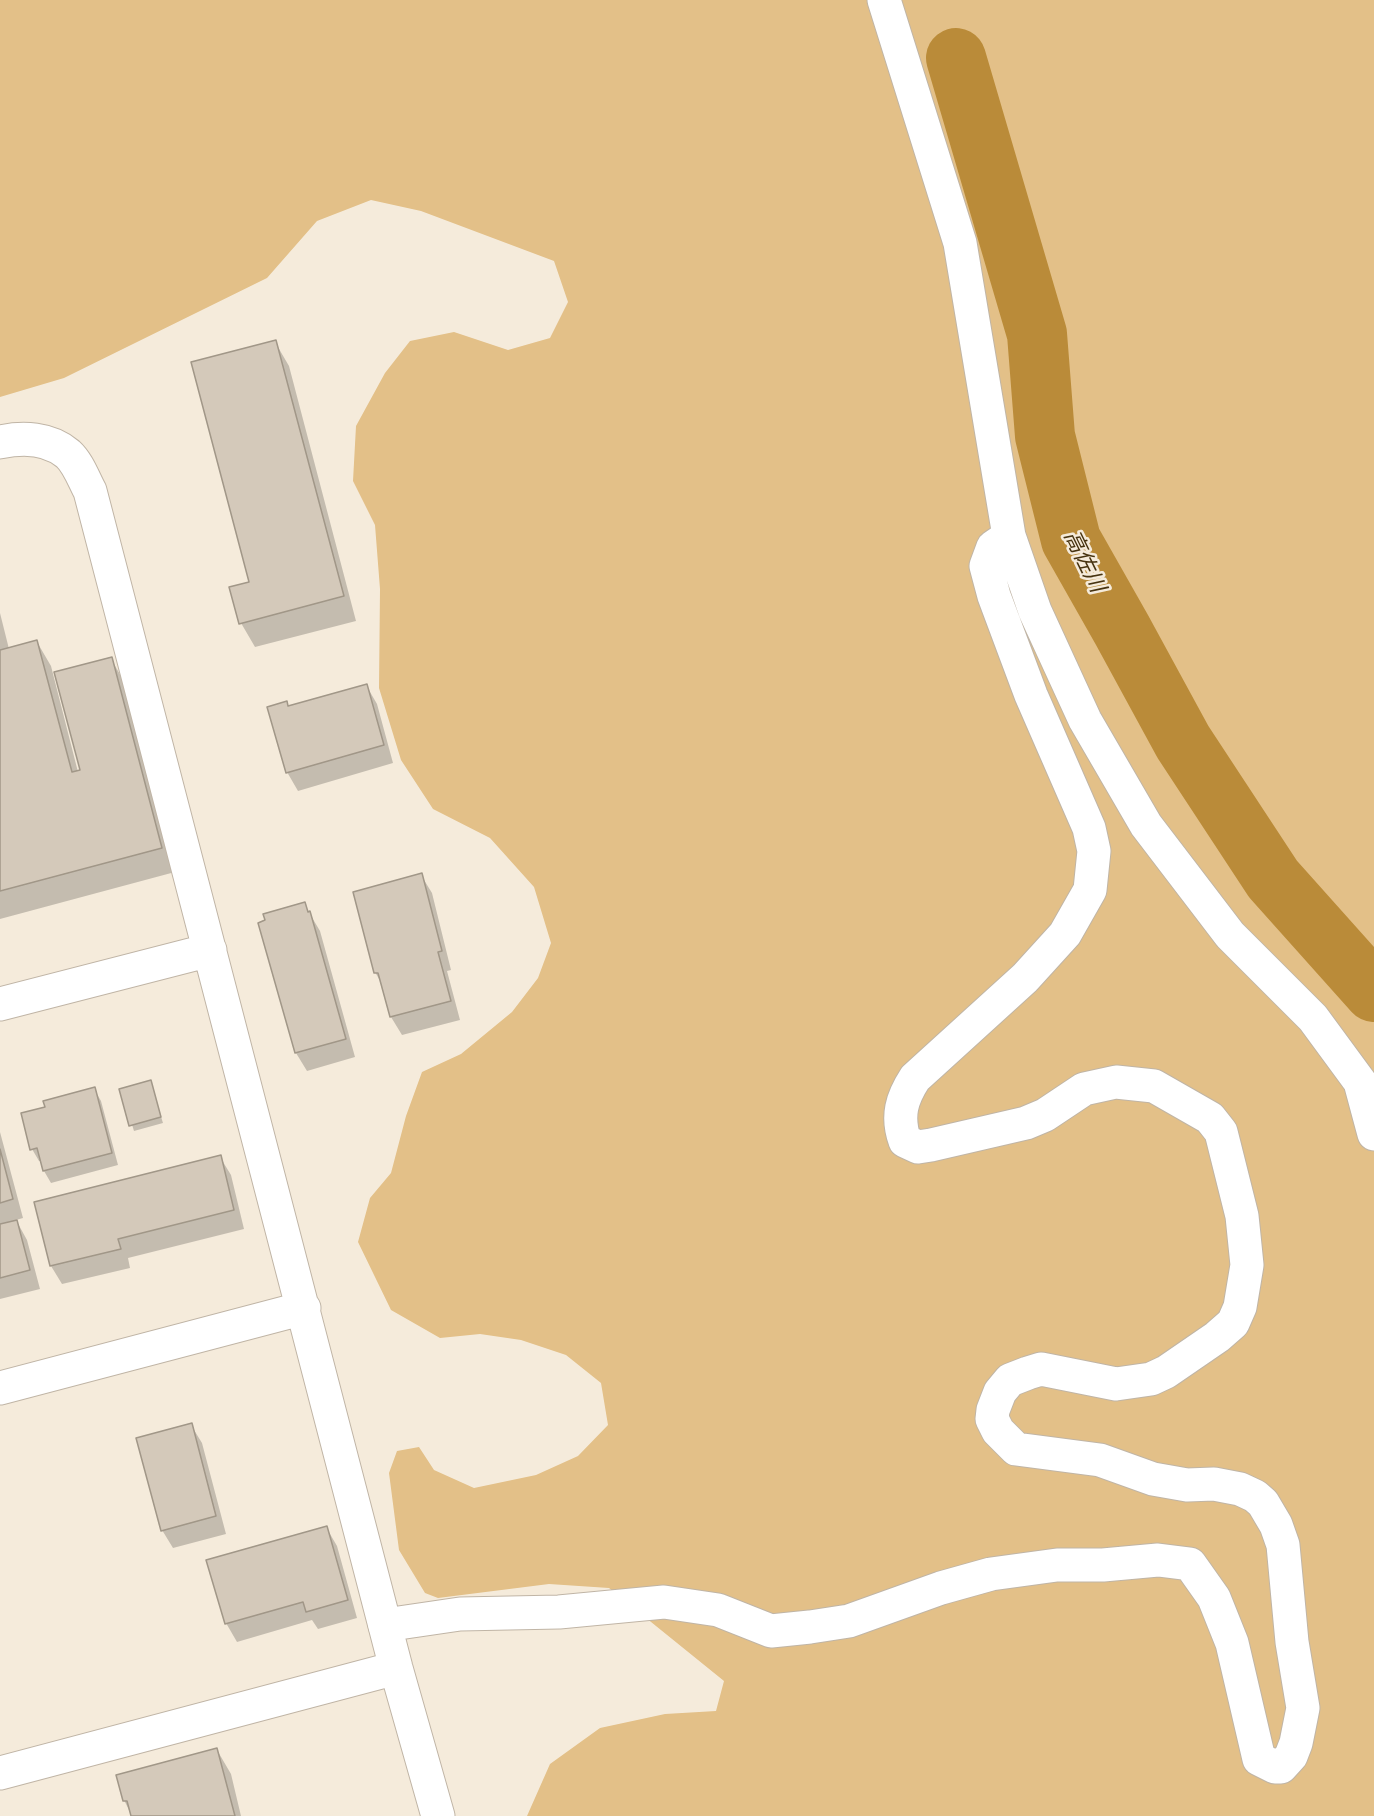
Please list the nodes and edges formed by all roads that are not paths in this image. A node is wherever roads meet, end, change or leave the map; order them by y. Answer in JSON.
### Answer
{"nodes":[{"id":1,"x":884,"y":0,"type":"edge"},
{"id":2,"x":0,"y":442,"type":"edge"},
{"id":3,"x":1009,"y":536,"type":"junction"},
{"id":4,"x":210,"y":950,"type":"junction"},
{"id":5,"x":0,"y":1004,"type":"edge"},
{"id":6,"x":1374,"y":1134,"type":"edge"},
{"id":7,"x":304,"y":1308,"type":"junction"},
{"id":8,"x":0,"y":1388,"type":"edge"},
{"id":9,"x":385,"y":1625,"type":"junction"},
{"id":10,"x":396,"y":1668,"type":"junction"},
{"id":11,"x":0,"y":1773,"type":"edge"},
{"id":12,"x":438,"y":1816,"type":"edge"}],
"edges":[{"from":1,"to":3,"type":"street"},
{"from":2,"to":4,"type":"street"},
{"from":3,"to":6,"type":"street"},
{"from":3,"to":9,"type":"street"},
{"from":4,"to":5,"type":"street"},
{"from":4,"to":7,"type":"street"},
{"from":7,"to":8,"type":"street"},
{"from":7,"to":9,"type":"street"},
{"from":9,"to":10,"type":"street"},
{"from":10,"to":11,"type":"street"},
{"from":10,"to":12,"type":"street"}]}
